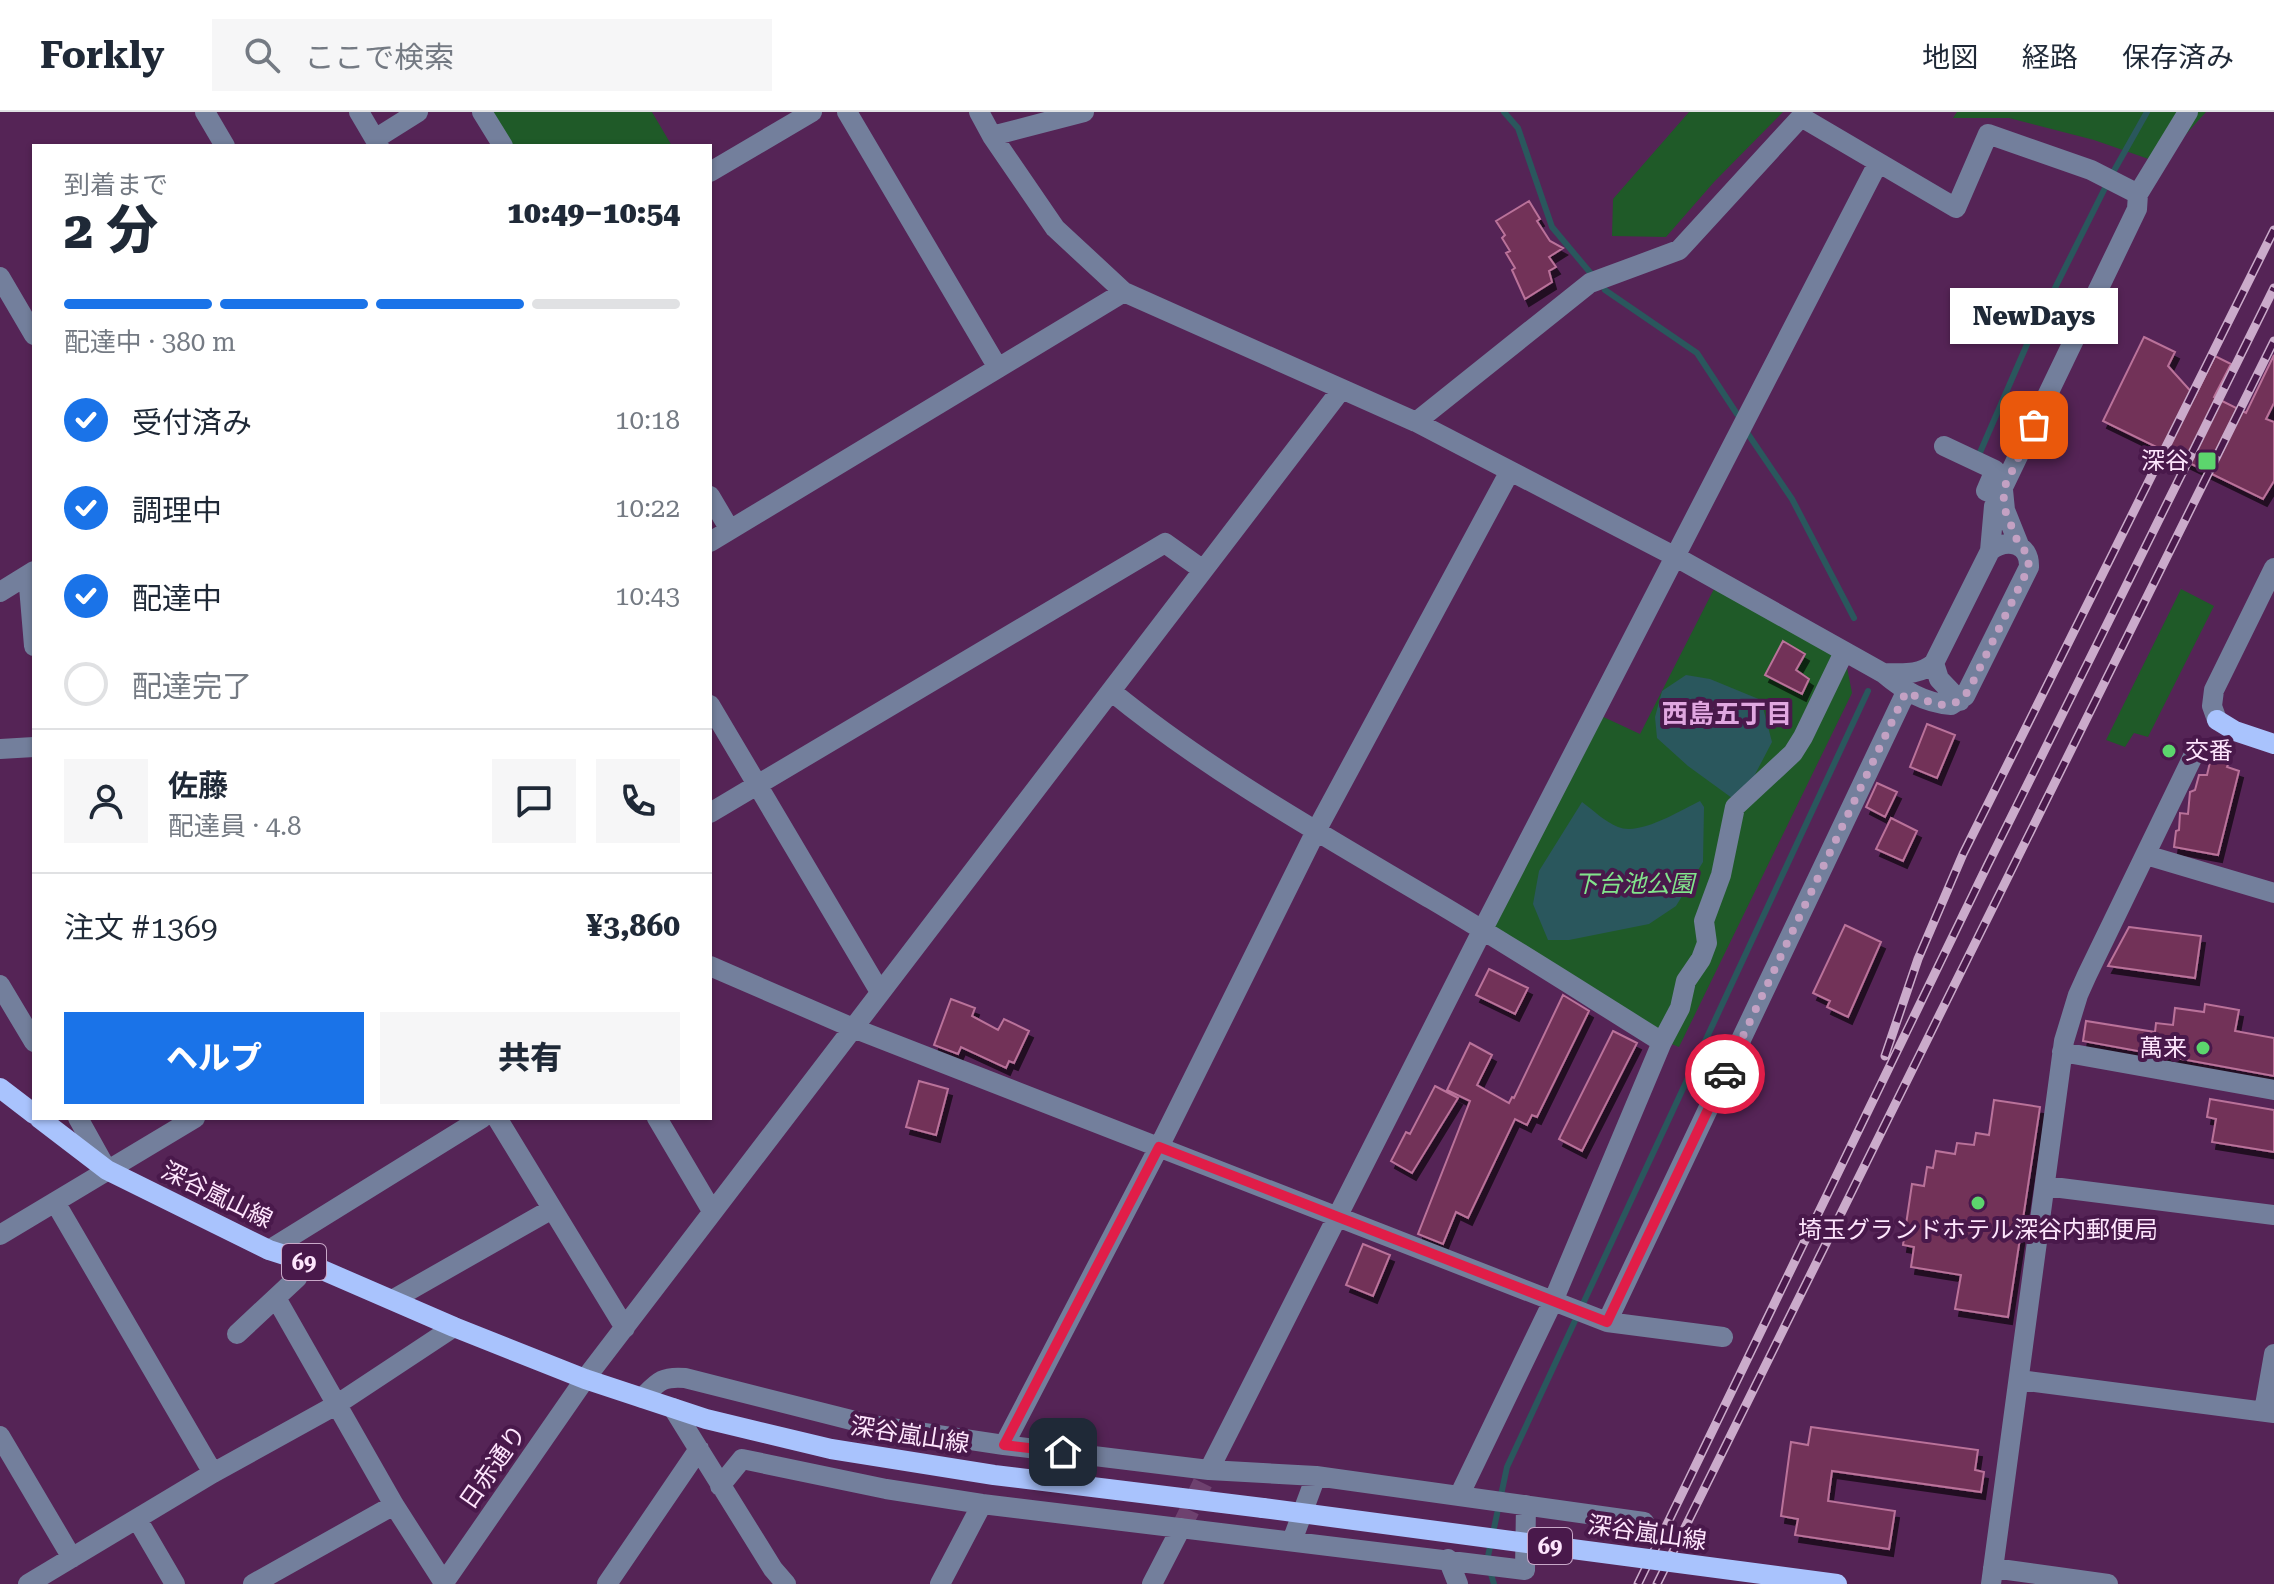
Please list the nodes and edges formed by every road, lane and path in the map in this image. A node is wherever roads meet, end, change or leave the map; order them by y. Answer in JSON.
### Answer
{"nodes":[{"id":1,"x":205,"y":112,"type":"edge"},
{"id":2,"x":359,"y":112,"type":"edge"},
{"id":3,"x":418,"y":112,"type":"edge"},
{"id":4,"x":482,"y":112,"type":"edge"},
{"id":5,"x":812,"y":112,"type":"edge"},
{"id":6,"x":847,"y":112,"type":"edge"},
{"id":7,"x":979,"y":112,"type":"edge"},
{"id":8,"x":1084,"y":112,"type":"edge"},
{"id":9,"x":2188,"y":112,"type":"edge"},
{"id":10,"x":992,"y":136,"type":"junction"},
{"id":11,"x":377,"y":143,"type":"edge"},
{"id":12,"x":224,"y":144,"type":"edge"},
{"id":13,"x":502,"y":144,"type":"edge"},
{"id":14,"x":1878,"y":163,"type":"junction"},
{"id":15,"x":712,"y":171,"type":"edge"},
{"id":16,"x":2135,"y":193,"type":"junction"},
{"id":17,"x":0,"y":277,"type":"edge"},
{"id":18,"x":1124,"y":292,"type":"junction"},
{"id":19,"x":32,"y":332,"type":"edge"},
{"id":20,"x":998,"y":368,"type":"junction"},
{"id":21,"x":1341,"y":390,"type":"junction"},
{"id":22,"x":1416,"y":422,"type":"junction"},
{"id":23,"x":1944,"y":446,"type":"dead end"},
{"id":24,"x":1510,"y":471,"type":"junction"},
{"id":25,"x":2006,"y":483,"type":"junction"},
{"id":26,"x":712,"y":499,"type":"edge"},
{"id":27,"x":730,"y":530,"type":"junction"},
{"id":28,"x":712,"y":541,"type":"edge"},
{"id":29,"x":2019,"y":545,"type":"junction"},
{"id":30,"x":1990,"y":551,"type":"junction"},
{"id":31,"x":1676,"y":557,"type":"junction"},
{"id":32,"x":2274,"y":568,"type":"edge"},
{"id":33,"x":1203,"y":570,"type":"junction"},
{"id":34,"x":31,"y":573,"type":"edge"},
{"id":35,"x":0,"y":592,"type":"edge"},
{"id":36,"x":32,"y":597,"type":"edge"},
{"id":37,"x":1844,"y":652,"type":"junction"},
{"id":38,"x":1934,"y":663,"type":"junction"},
{"id":39,"x":1898,"y":681,"type":"junction"},
{"id":40,"x":1111,"y":691,"type":"junction"},
{"id":41,"x":1960,"y":701,"type":"junction"},
{"id":42,"x":712,"y":708,"type":"edge"},
{"id":43,"x":2217,"y":720,"type":"joint"},
{"id":44,"x":2274,"y":744,"type":"edge"},
{"id":45,"x":32,"y":747,"type":"edge"},
{"id":46,"x":2197,"y":748,"type":"dead end"},
{"id":47,"x":0,"y":749,"type":"edge"},
{"id":48,"x":757,"y":786,"type":"junction"},
{"id":49,"x":712,"y":812,"type":"edge"},
{"id":50,"x":1316,"y":831,"type":"junction"},
{"id":51,"x":2146,"y":855,"type":"junction"},
{"id":52,"x":2274,"y":893,"type":"edge"},
{"id":53,"x":1483,"y":929,"type":"junction"},
{"id":54,"x":712,"y":967,"type":"edge"},
{"id":55,"x":0,"y":985,"type":"edge"},
{"id":56,"x":880,"y":992,"type":"junction"},
{"id":57,"x":853,"y":1028,"type":"junction"},
{"id":58,"x":32,"y":1039,"type":"edge"},
{"id":59,"x":1662,"y":1042,"type":"junction"},
{"id":60,"x":2062,"y":1052,"type":"junction"},
{"id":61,"x":0,"y":1088,"type":"edge"},
{"id":62,"x":2274,"y":1090,"type":"edge"},
{"id":63,"x":32,"y":1112,"type":"edge"},
{"id":64,"x":42,"y":1120,"type":"edge"},
{"id":65,"x":79,"y":1120,"type":"edge"},
{"id":66,"x":479,"y":1120,"type":"edge"},
{"id":67,"x":498,"y":1120,"type":"edge"},
{"id":68,"x":658,"y":1120,"type":"edge"},
{"id":69,"x":172,"y":1124,"type":"edge"},
{"id":70,"x":1159,"y":1147,"type":"junction"},
{"id":71,"x":107,"y":1170,"type":"junction"},
{"id":72,"x":2045,"y":1186,"type":"junction"},
{"id":73,"x":55,"y":1202,"type":"junction"},
{"id":74,"x":552,"y":1209,"type":"junction"},
{"id":75,"x":712,"y":1211,"type":"junction"},
{"id":76,"x":1338,"y":1215,"type":"junction"},
{"id":77,"x":2274,"y":1215,"type":"edge"},
{"id":78,"x":0,"y":1235,"type":"edge"},
{"id":79,"x":269,"y":1250,"type":"junction"},
{"id":80,"x":297,"y":1259,"type":"junction"},
{"id":81,"x":276,"y":1298,"type":"junction"},
{"id":82,"x":394,"y":1299,"type":"junction"},
{"id":83,"x":1554,"y":1299,"type":"junction"},
{"id":84,"x":1605,"y":1320,"type":"junction"},
{"id":85,"x":454,"y":1327,"type":"junction"},
{"id":86,"x":625,"y":1328,"type":"junction"},
{"id":87,"x":237,"y":1334,"type":"dead end"},
{"id":88,"x":1723,"y":1337,"type":"dead end"},
{"id":89,"x":2274,"y":1354,"type":"edge"},
{"id":90,"x":585,"y":1379,"type":"junction"},
{"id":91,"x":2020,"y":1380,"type":"junction"},
{"id":92,"x":642,"y":1398,"type":"junction"},
{"id":93,"x":336,"y":1405,"type":"junction"},
{"id":94,"x":673,"y":1408,"type":"junction"},
{"id":95,"x":2269,"y":1412,"type":"edge"},
{"id":96,"x":0,"y":1436,"type":"edge"},
{"id":97,"x":1004,"y":1445,"type":"junction"},
{"id":98,"x":699,"y":1449,"type":"junction"},
{"id":99,"x":1209,"y":1470,"type":"junction"},
{"id":100,"x":213,"y":1473,"type":"junction"},
{"id":101,"x":1316,"y":1476,"type":"junction"},
{"id":102,"x":720,"y":1486,"type":"junction"},
{"id":103,"x":1459,"y":1496,"type":"junction"},
{"id":104,"x":982,"y":1504,"type":"junction"},
{"id":105,"x":394,"y":1505,"type":"junction"},
{"id":106,"x":1526,"y":1505,"type":"junction"},
{"id":107,"x":137,"y":1519,"type":"junction"},
{"id":108,"x":1644,"y":1522,"type":"dead end"},
{"id":109,"x":1181,"y":1528,"type":"junction"},
{"id":110,"x":1292,"y":1541,"type":"junction"},
{"id":111,"x":72,"y":1558,"type":"junction"},
{"id":112,"x":1448,"y":1559,"type":"junction"},
{"id":113,"x":1992,"y":1576,"type":"edge"},
{"id":114,"x":774,"y":1579,"type":"edge"},
{"id":115,"x":28,"y":1584,"type":"edge"},
{"id":116,"x":175,"y":1584,"type":"edge"},
{"id":117,"x":253,"y":1584,"type":"edge"},
{"id":118,"x":444,"y":1584,"type":"edge"},
{"id":119,"x":607,"y":1584,"type":"edge"},
{"id":120,"x":940,"y":1584,"type":"edge"},
{"id":121,"x":1152,"y":1584,"type":"edge"},
{"id":122,"x":1458,"y":1584,"type":"edge"},
{"id":123,"x":1837,"y":1584,"type":"edge"},
{"id":124,"x":2108,"y":1584,"type":"edge"}],
"edges":[{"from":1,"to":12,"type":"street"},
{"from":2,"to":11,"type":"street"},
{"from":3,"to":11,"type":"street"},
{"from":4,"to":13,"type":"street"},
{"from":5,"to":15,"type":"street"},
{"from":6,"to":20,"type":"street"},
{"from":7,"to":10,"type":"street"},
{"from":8,"to":10,"type":"street"},
{"from":9,"to":16,"type":"street"},
{"from":10,"to":18,"type":"street"},
{"from":14,"to":16,"type":"street"},
{"from":14,"to":22,"type":"street"},
{"from":14,"to":31,"type":"street"},
{"from":16,"to":25,"type":"street"},
{"from":17,"to":19,"type":"street"},
{"from":18,"to":20,"type":"street"},
{"from":18,"to":21,"type":"street"},
{"from":20,"to":27,"type":"street"},
{"from":21,"to":22,"type":"street"},
{"from":21,"to":33,"type":"street","name":"日赤通り"},
{"from":22,"to":24,"type":"street"},
{"from":23,"to":25,"type":"street"},
{"from":24,"to":31,"type":"street"},
{"from":24,"to":50,"type":"street"},
{"from":25,"to":29,"type":"street"},
{"from":25,"to":30,"type":"street"},
{"from":26,"to":27,"type":"street"},
{"from":27,"to":28,"type":"street"},
{"from":29,"to":30,"type":"street"},
{"from":29,"to":41,"type":"street"},
{"from":30,"to":38,"type":"street"},
{"from":31,"to":37,"type":"street"},
{"from":31,"to":53,"type":"street"},
{"from":32,"to":43,"type":"street"},
{"from":33,"to":40,"type":"street","name":"日赤通り"},
{"from":33,"to":48,"type":"street"},
{"from":34,"to":35,"type":"street"},
{"from":34,"to":36,"type":"street"},
{"from":37,"to":39,"type":"street"},
{"from":37,"to":59,"type":"street"},
{"from":38,"to":39,"type":"street"},
{"from":38,"to":41,"type":"street"},
{"from":39,"to":41,"type":"street"},
{"from":39,"to":84,"type":"street"},
{"from":40,"to":50,"type":"street"},
{"from":40,"to":56,"type":"street","name":"日赤通り"},
{"from":42,"to":48,"type":"street"},
{"from":43,"to":44,"type":"main road"},
{"from":45,"to":47,"type":"street"},
{"from":46,"to":51,"type":"street"},
{"from":48,"to":49,"type":"street"},
{"from":48,"to":56,"type":"street"},
{"from":50,"to":53,"type":"street"},
{"from":50,"to":70,"type":"street"},
{"from":51,"to":52,"type":"street"},
{"from":51,"to":60,"type":"street"},
{"from":53,"to":59,"type":"street"},
{"from":53,"to":76,"type":"street"},
{"from":54,"to":57,"type":"street"},
{"from":55,"to":58,"type":"street"},
{"from":56,"to":57,"type":"street","name":"日赤通り"},
{"from":57,"to":70,"type":"street"},
{"from":57,"to":75,"type":"street","name":"日赤通り"},
{"from":59,"to":83,"type":"street"},
{"from":60,"to":62,"type":"street"},
{"from":60,"to":72,"type":"street"},
{"from":61,"to":63,"type":"main road"},
{"from":64,"to":71,"type":"main road","name":"深谷嵐山線","number":"69"},
{"from":65,"to":71,"type":"street"},
{"from":66,"to":79,"type":"street"},
{"from":67,"to":74,"type":"street"},
{"from":68,"to":75,"type":"street"},
{"from":69,"to":71,"type":"street"},
{"from":70,"to":76,"type":"street"},
{"from":70,"to":97,"type":"street"},
{"from":71,"to":73,"type":"street"},
{"from":71,"to":79,"type":"main road","name":"深谷嵐山線","number":"69"},
{"from":72,"to":77,"type":"street"},
{"from":72,"to":91,"type":"street"},
{"from":73,"to":78,"type":"street"},
{"from":73,"to":100,"type":"street"},
{"from":74,"to":82,"type":"street"},
{"from":74,"to":86,"type":"street"},
{"from":75,"to":86,"type":"street","name":"日赤通り"},
{"from":76,"to":83,"type":"street"},
{"from":76,"to":99,"type":"street"},
{"from":79,"to":80,"type":"main road","name":"深谷嵐山線","number":"69"},
{"from":80,"to":81,"type":"street"},
{"from":80,"to":82,"type":"main road","name":"深谷嵐山線","number":"69"},
{"from":81,"to":87,"type":"street"},
{"from":81,"to":93,"type":"street"},
{"from":82,"to":85,"type":"main road","name":"深谷嵐山線","number":"69"},
{"from":83,"to":84,"type":"street"},
{"from":83,"to":103,"type":"street"},
{"from":84,"to":88,"type":"street"},
{"from":85,"to":90,"type":"main road","name":"深谷嵐山線","number":"69"},
{"from":85,"to":93,"type":"street"},
{"from":86,"to":90,"type":"street","name":"日赤通り"},
{"from":89,"to":95,"type":"street"},
{"from":90,"to":92,"type":"main road","name":"深谷嵐山線","number":"69"},
{"from":90,"to":118,"type":"street","name":"日赤通り"},
{"from":91,"to":95,"type":"street"},
{"from":91,"to":113,"type":"street"},
{"from":92,"to":94,"type":"main road","name":"深谷嵐山線","number":"69"},
{"from":92,"to":97,"type":"street"},
{"from":93,"to":100,"type":"street"},
{"from":93,"to":105,"type":"street"},
{"from":94,"to":98,"type":"street"},
{"from":94,"to":123,"type":"main road","name":"深谷嵐山線","number":"69","bridge":true},
{"from":96,"to":111,"type":"street"},
{"from":97,"to":99,"type":"street"},
{"from":98,"to":102,"type":"street"},
{"from":98,"to":119,"type":"street"},
{"from":99,"to":101,"type":"street"},
{"from":100,"to":107,"type":"street"},
{"from":101,"to":103,"type":"street"},
{"from":101,"to":110,"type":"street"},
{"from":102,"to":104,"type":"street"},
{"from":102,"to":114,"type":"street"},
{"from":103,"to":106,"type":"street"},
{"from":104,"to":109,"type":"street"},
{"from":104,"to":120,"type":"street"},
{"from":105,"to":117,"type":"street"},
{"from":105,"to":118,"type":"street"},
{"from":106,"to":108,"type":"street"},
{"from":106,"to":112,"type":"street"},
{"from":107,"to":111,"type":"street"},
{"from":107,"to":116,"type":"street"},
{"from":109,"to":110,"type":"street"},
{"from":109,"to":121,"type":"street"},
{"from":110,"to":112,"type":"street"},
{"from":111,"to":115,"type":"street"},
{"from":112,"to":122,"type":"street"},
{"from":113,"to":124,"type":"street"}]}
